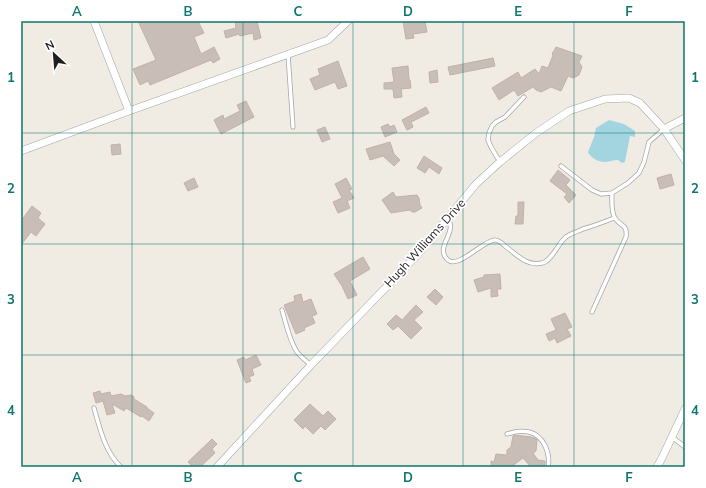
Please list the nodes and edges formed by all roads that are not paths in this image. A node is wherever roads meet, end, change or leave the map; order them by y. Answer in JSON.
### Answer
{"nodes":[{"id":1,"x":94,"y":21,"type":"edge"},
{"id":2,"x":348,"y":21,"type":"edge"},
{"id":3,"x":288,"y":54,"type":"junction"},
{"id":4,"x":524,"y":97,"type":"dead end"},
{"id":5,"x":128,"y":111,"type":"junction"},
{"id":6,"x":685,"y":118,"type":"edge"},
{"id":7,"x":293,"y":127,"type":"dead end"},
{"id":8,"x":664,"y":130,"type":"junction"},
{"id":9,"x":21,"y":151,"type":"edge"},
{"id":10,"x":685,"y":160,"type":"edge"},
{"id":11,"x":500,"y":162,"type":"junction"},
{"id":12,"x":562,"y":166,"type":"dead end"},
{"id":13,"x":612,"y":193,"type":"junction"},
{"id":14,"x":448,"y":218,"type":"junction"},
{"id":15,"x":614,"y":218,"type":"junction"},
{"id":16,"x":282,"y":310,"type":"dead end"},
{"id":17,"x":592,"y":312,"type":"dead end"},
{"id":18,"x":311,"y":365,"type":"junction"},
{"id":19,"x":94,"y":408,"type":"dead end"},
{"id":20,"x":685,"y":409,"type":"edge"},
{"id":21,"x":507,"y":434,"type":"dead end"},
{"id":22,"x":672,"y":437,"type":"junction"},
{"id":23,"x":685,"y":447,"type":"edge"},
{"id":24,"x":121,"y":467,"type":"edge"},
{"id":25,"x":217,"y":467,"type":"edge"},
{"id":26,"x":548,"y":467,"type":"edge"},
{"id":27,"x":657,"y":467,"type":"edge"}],
"edges":[{"from":1,"to":5,"type":"street"},
{"from":2,"to":3,"type":"street"},
{"from":3,"to":5,"type":"street"},
{"from":3,"to":7,"type":"lane"},
{"from":4,"to":11,"type":"lane"},
{"from":5,"to":9,"type":"street"},
{"from":6,"to":8,"type":"street"},
{"from":8,"to":10,"type":"street","name":"Hugh Williams Drive"},
{"from":8,"to":11,"type":"street","name":"Hugh Williams Drive"},
{"from":8,"to":13,"type":"lane"},
{"from":11,"to":14,"type":"street","name":"Hugh Williams Drive"},
{"from":12,"to":13,"type":"lane"},
{"from":13,"to":15,"type":"lane"},
{"from":14,"to":15,"type":"lane"},
{"from":14,"to":18,"type":"street","name":"Hugh Williams Drive"},
{"from":15,"to":17,"type":"lane"},
{"from":16,"to":18,"type":"lane"},
{"from":18,"to":25,"type":"street","name":"Hugh Williams Drive"},
{"from":19,"to":24,"type":"lane"},
{"from":20,"to":22,"type":"street"},
{"from":21,"to":26,"type":"lane"},
{"from":22,"to":23,"type":"lane"},
{"from":22,"to":27,"type":"street"}]}
